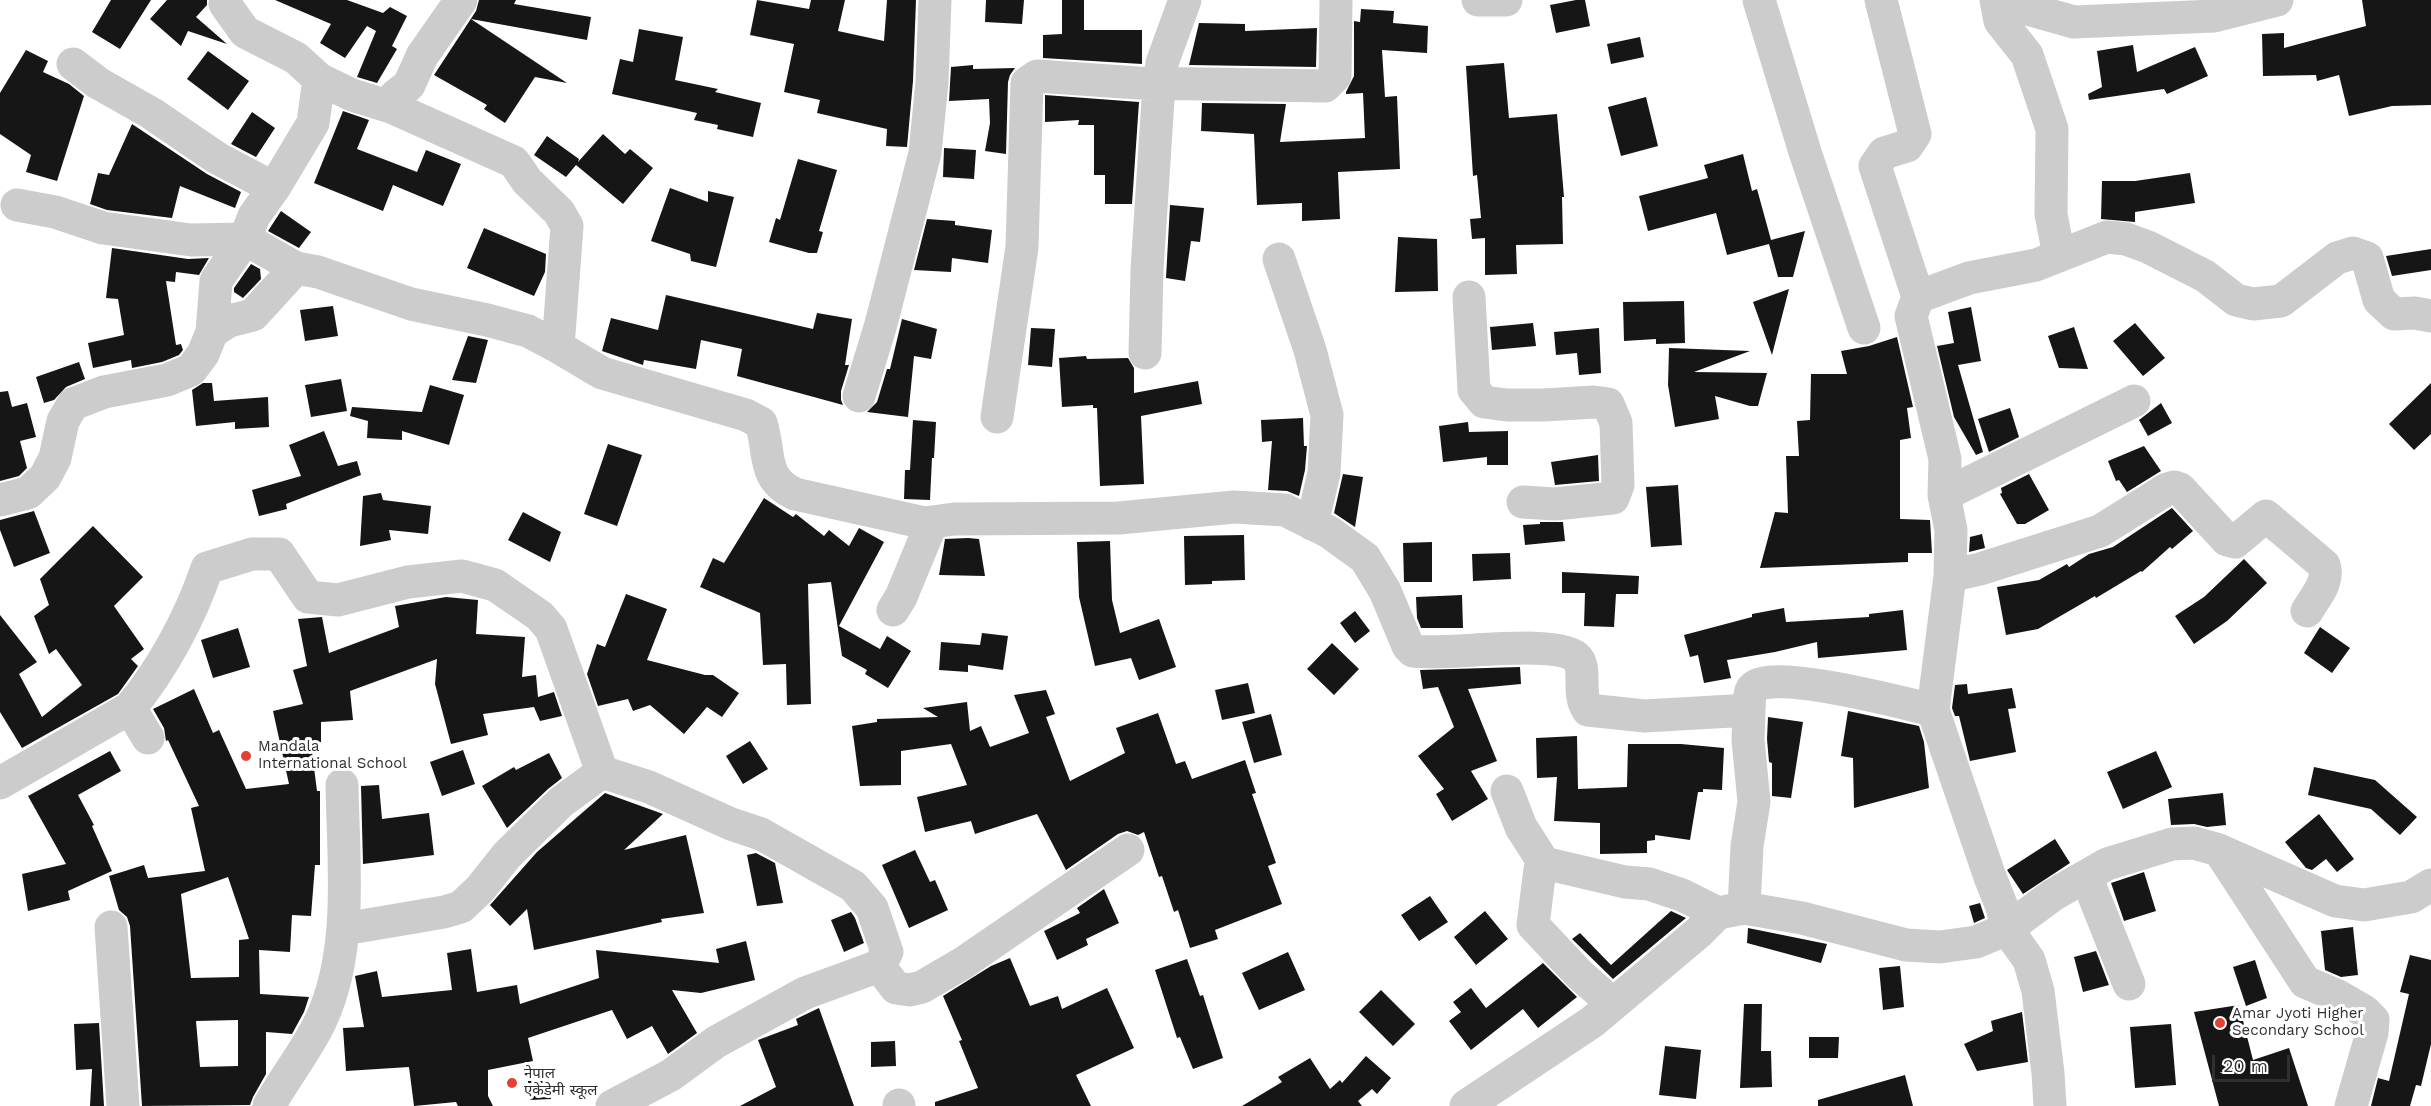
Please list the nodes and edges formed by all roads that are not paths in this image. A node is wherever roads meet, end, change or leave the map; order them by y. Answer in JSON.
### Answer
{"nodes":[{"id":1,"x":226,"y":0,"type":"edge"},
{"id":2,"x":461,"y":0,"type":"edge"},
{"id":3,"x":935,"y":0,"type":"edge"},
{"id":4,"x":1185,"y":0,"type":"edge"},
{"id":5,"x":1336,"y":0,"type":"edge"},
{"id":6,"x":1478,"y":0,"type":"edge"},
{"id":7,"x":1506,"y":0,"type":"edge"},
{"id":8,"x":1759,"y":0,"type":"edge"},
{"id":9,"x":1881,"y":0,"type":"edge"},
{"id":10,"x":2277,"y":0,"type":"edge"},
{"id":11,"x":2007,"y":2,"type":"edge"},
{"id":12,"x":2214,"y":8,"type":"edge"},
{"id":13,"x":73,"y":64,"type":"dead end"},
{"id":14,"x":320,"y":79,"type":"junction"},
{"id":15,"x":1159,"y":84,"type":"junction"},
{"id":16,"x":391,"y":106,"type":"junction"},
{"id":17,"x":274,"y":189,"type":"junction"},
{"id":18,"x":16,"y":205,"type":"dead end"},
{"id":19,"x":245,"y":239,"type":"junction"},
{"id":20,"x":2059,"y":256,"type":"junction"},
{"id":21,"x":1279,"y":259,"type":"dead end"},
{"id":22,"x":296,"y":268,"type":"junction"},
{"id":23,"x":1469,"y":297,"type":"dead end"},
{"id":24,"x":1918,"y":297,"type":"junction"},
{"id":25,"x":2431,"y":316,"type":"edge"},
{"id":26,"x":1864,"y":328,"type":"dead end"},
{"id":27,"x":212,"y":332,"type":"junction"},
{"id":28,"x":558,"y":347,"type":"junction"},
{"id":29,"x":1145,"y":353,"type":"dead end"},
{"id":30,"x":859,"y":396,"type":"dead end"},
{"id":31,"x":2134,"y":401,"type":"dead end"},
{"id":32,"x":997,"y":417,"type":"dead end"},
{"id":33,"x":1944,"y":495,"type":"junction"},
{"id":34,"x":0,"y":500,"type":"edge"},
{"id":35,"x":1523,"y":502,"type":"dead end"},
{"id":36,"x":932,"y":522,"type":"junction"},
{"id":37,"x":1312,"y":524,"type":"junction"},
{"id":38,"x":1950,"y":576,"type":"junction"},
{"id":39,"x":893,"y":610,"type":"dead end"},
{"id":40,"x":2307,"y":611,"type":"dead end"},
{"id":41,"x":130,"y":708,"type":"junction"},
{"id":42,"x":1749,"y":710,"type":"junction"},
{"id":43,"x":1933,"y":710,"type":"junction"},
{"id":44,"x":148,"y":738,"type":"dead end"},
{"id":45,"x":602,"y":772,"type":"junction"},
{"id":46,"x":0,"y":783,"type":"edge"},
{"id":47,"x":342,"y":785,"type":"dead end"},
{"id":48,"x":1507,"y":791,"type":"dead end"},
{"id":49,"x":1128,"y":850,"type":"dead end"},
{"id":50,"x":2219,"y":850,"type":"junction"},
{"id":51,"x":1544,"y":863,"type":"junction"},
{"id":52,"x":2086,"y":876,"type":"junction"},
{"id":53,"x":2431,"y":885,"type":"edge"},
{"id":54,"x":1731,"y":910,"type":"junction"},
{"id":55,"x":111,"y":927,"type":"dead end"},
{"id":56,"x":344,"y":929,"type":"junction"},
{"id":57,"x":2007,"y":929,"type":"junction"},
{"id":58,"x":879,"y":966,"type":"junction"},
{"id":59,"x":2129,"y":984,"type":"dead end"},
{"id":60,"x":1613,"y":1004,"type":"junction"},
{"id":61,"x":123,"y":1106,"type":"edge"},
{"id":62,"x":269,"y":1106,"type":"edge"},
{"id":63,"x":612,"y":1106,"type":"edge"},
{"id":64,"x":1466,"y":1106,"type":"edge"},
{"id":65,"x":2050,"y":1106,"type":"edge"},
{"id":66,"x":2351,"y":1106,"type":"edge"}],
"edges":[{"from":1,"to":14,"type":"street"},
{"from":2,"to":16,"type":"street"},
{"from":3,"to":30,"type":"street"},
{"from":4,"to":15,"type":"street"},
{"from":5,"to":15,"type":"street"},
{"from":6,"to":7,"type":"street"},
{"from":8,"to":26,"type":"street"},
{"from":9,"to":24,"type":"street"},
{"from":10,"to":12,"type":"street"},
{"from":11,"to":12,"type":"street"},
{"from":11,"to":20,"type":"street"},
{"from":13,"to":17,"type":"street"},
{"from":14,"to":16,"type":"street"},
{"from":14,"to":17,"type":"street"},
{"from":15,"to":29,"type":"street"},
{"from":15,"to":32,"type":"street"},
{"from":16,"to":28,"type":"street"},
{"from":17,"to":19,"type":"street"},
{"from":18,"to":19,"type":"street"},
{"from":19,"to":22,"type":"street"},
{"from":19,"to":27,"type":"street"},
{"from":20,"to":24,"type":"street"},
{"from":20,"to":25,"type":"street"},
{"from":21,"to":37,"type":"street"},
{"from":22,"to":27,"type":"street"},
{"from":22,"to":28,"type":"street"},
{"from":23,"to":35,"type":"street"},
{"from":24,"to":33,"type":"street"},
{"from":27,"to":34,"type":"street"},
{"from":28,"to":36,"type":"street"},
{"from":31,"to":33,"type":"street"},
{"from":33,"to":38,"type":"street"},
{"from":36,"to":37,"type":"street"},
{"from":36,"to":39,"type":"street"},
{"from":37,"to":42,"type":"street"},
{"from":38,"to":40,"type":"street"},
{"from":38,"to":43,"type":"street"},
{"from":41,"to":44,"type":"street"},
{"from":41,"to":45,"type":"street"},
{"from":41,"to":46,"type":"street"},
{"from":42,"to":43,"type":"street"},
{"from":42,"to":54,"type":"street"},
{"from":43,"to":57,"type":"street"},
{"from":45,"to":56,"type":"street"},
{"from":45,"to":58,"type":"street"},
{"from":47,"to":56,"type":"street"},
{"from":48,"to":51,"type":"street"},
{"from":49,"to":58,"type":"street"},
{"from":50,"to":52,"type":"street"},
{"from":50,"to":53,"type":"street"},
{"from":50,"to":66,"type":"street"},
{"from":51,"to":54,"type":"street"},
{"from":51,"to":60,"type":"street"},
{"from":52,"to":57,"type":"street"},
{"from":52,"to":59,"type":"street"},
{"from":54,"to":57,"type":"street"},
{"from":54,"to":60,"type":"street"},
{"from":55,"to":61,"type":"street"},
{"from":56,"to":62,"type":"street"},
{"from":57,"to":65,"type":"street"},
{"from":58,"to":63,"type":"street"},
{"from":60,"to":64,"type":"street"}]}
